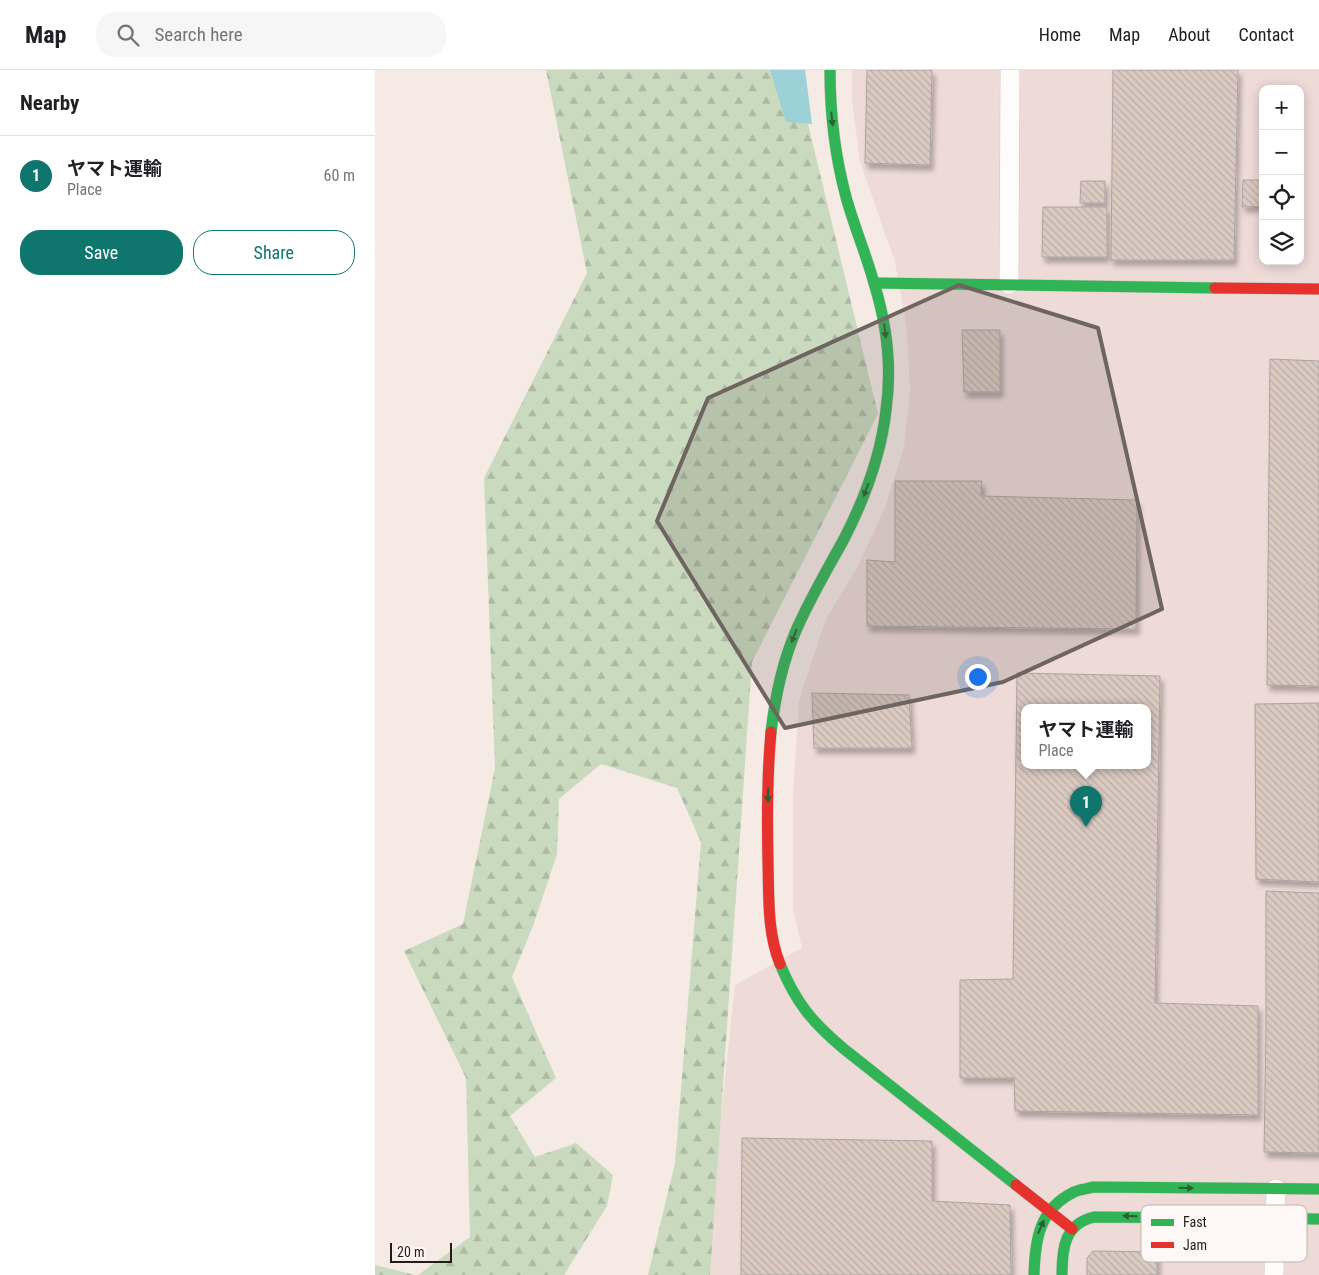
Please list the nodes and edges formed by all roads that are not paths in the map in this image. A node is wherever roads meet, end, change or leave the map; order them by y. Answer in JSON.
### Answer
{"nodes":[{"id":1,"x":830,"y":70,"type":"edge"},
{"id":2,"x":1010,"y":70,"type":"edge"},
{"id":3,"x":874,"y":283,"type":"junction"},
{"id":4,"x":1009,"y":284,"type":"junction"},
{"id":5,"x":1319,"y":289,"type":"edge"},
{"id":6,"x":1276,"y":1189,"type":"junction"},
{"id":7,"x":1319,"y":1190,"type":"edge"},
{"id":8,"x":1275,"y":1205,"type":"edge"},
{"id":9,"x":1049,"y":1211,"type":"junction"},
{"id":10,"x":1141,"y":1217,"type":"edge"},
{"id":11,"x":1073,"y":1229,"type":"junction"},
{"id":12,"x":1274,"y":1262,"type":"edge"},
{"id":13,"x":1034,"y":1275,"type":"edge"},
{"id":14,"x":1062,"y":1275,"type":"edge"},
{"id":15,"x":1274,"y":1275,"type":"edge"}],
"edges":[{"from":1,"to":3,"type":"street","one_way":true},
{"from":2,"to":4,"type":"street"},
{"from":3,"to":4,"type":"street"},
{"from":3,"to":9,"type":"street","one_way":true},
{"from":4,"to":5,"type":"street"},
{"from":6,"to":7,"type":"street"},
{"from":6,"to":8,"type":"street"},
{"from":9,"to":6,"type":"street","one_way":true},
{"from":9,"to":11,"type":"street"},
{"from":13,"to":9,"type":"street","one_way":true},
{"from":10,"to":11,"type":"street","one_way":true},
{"from":11,"to":14,"type":"street"},
{"from":12,"to":15,"type":"street"}]}
